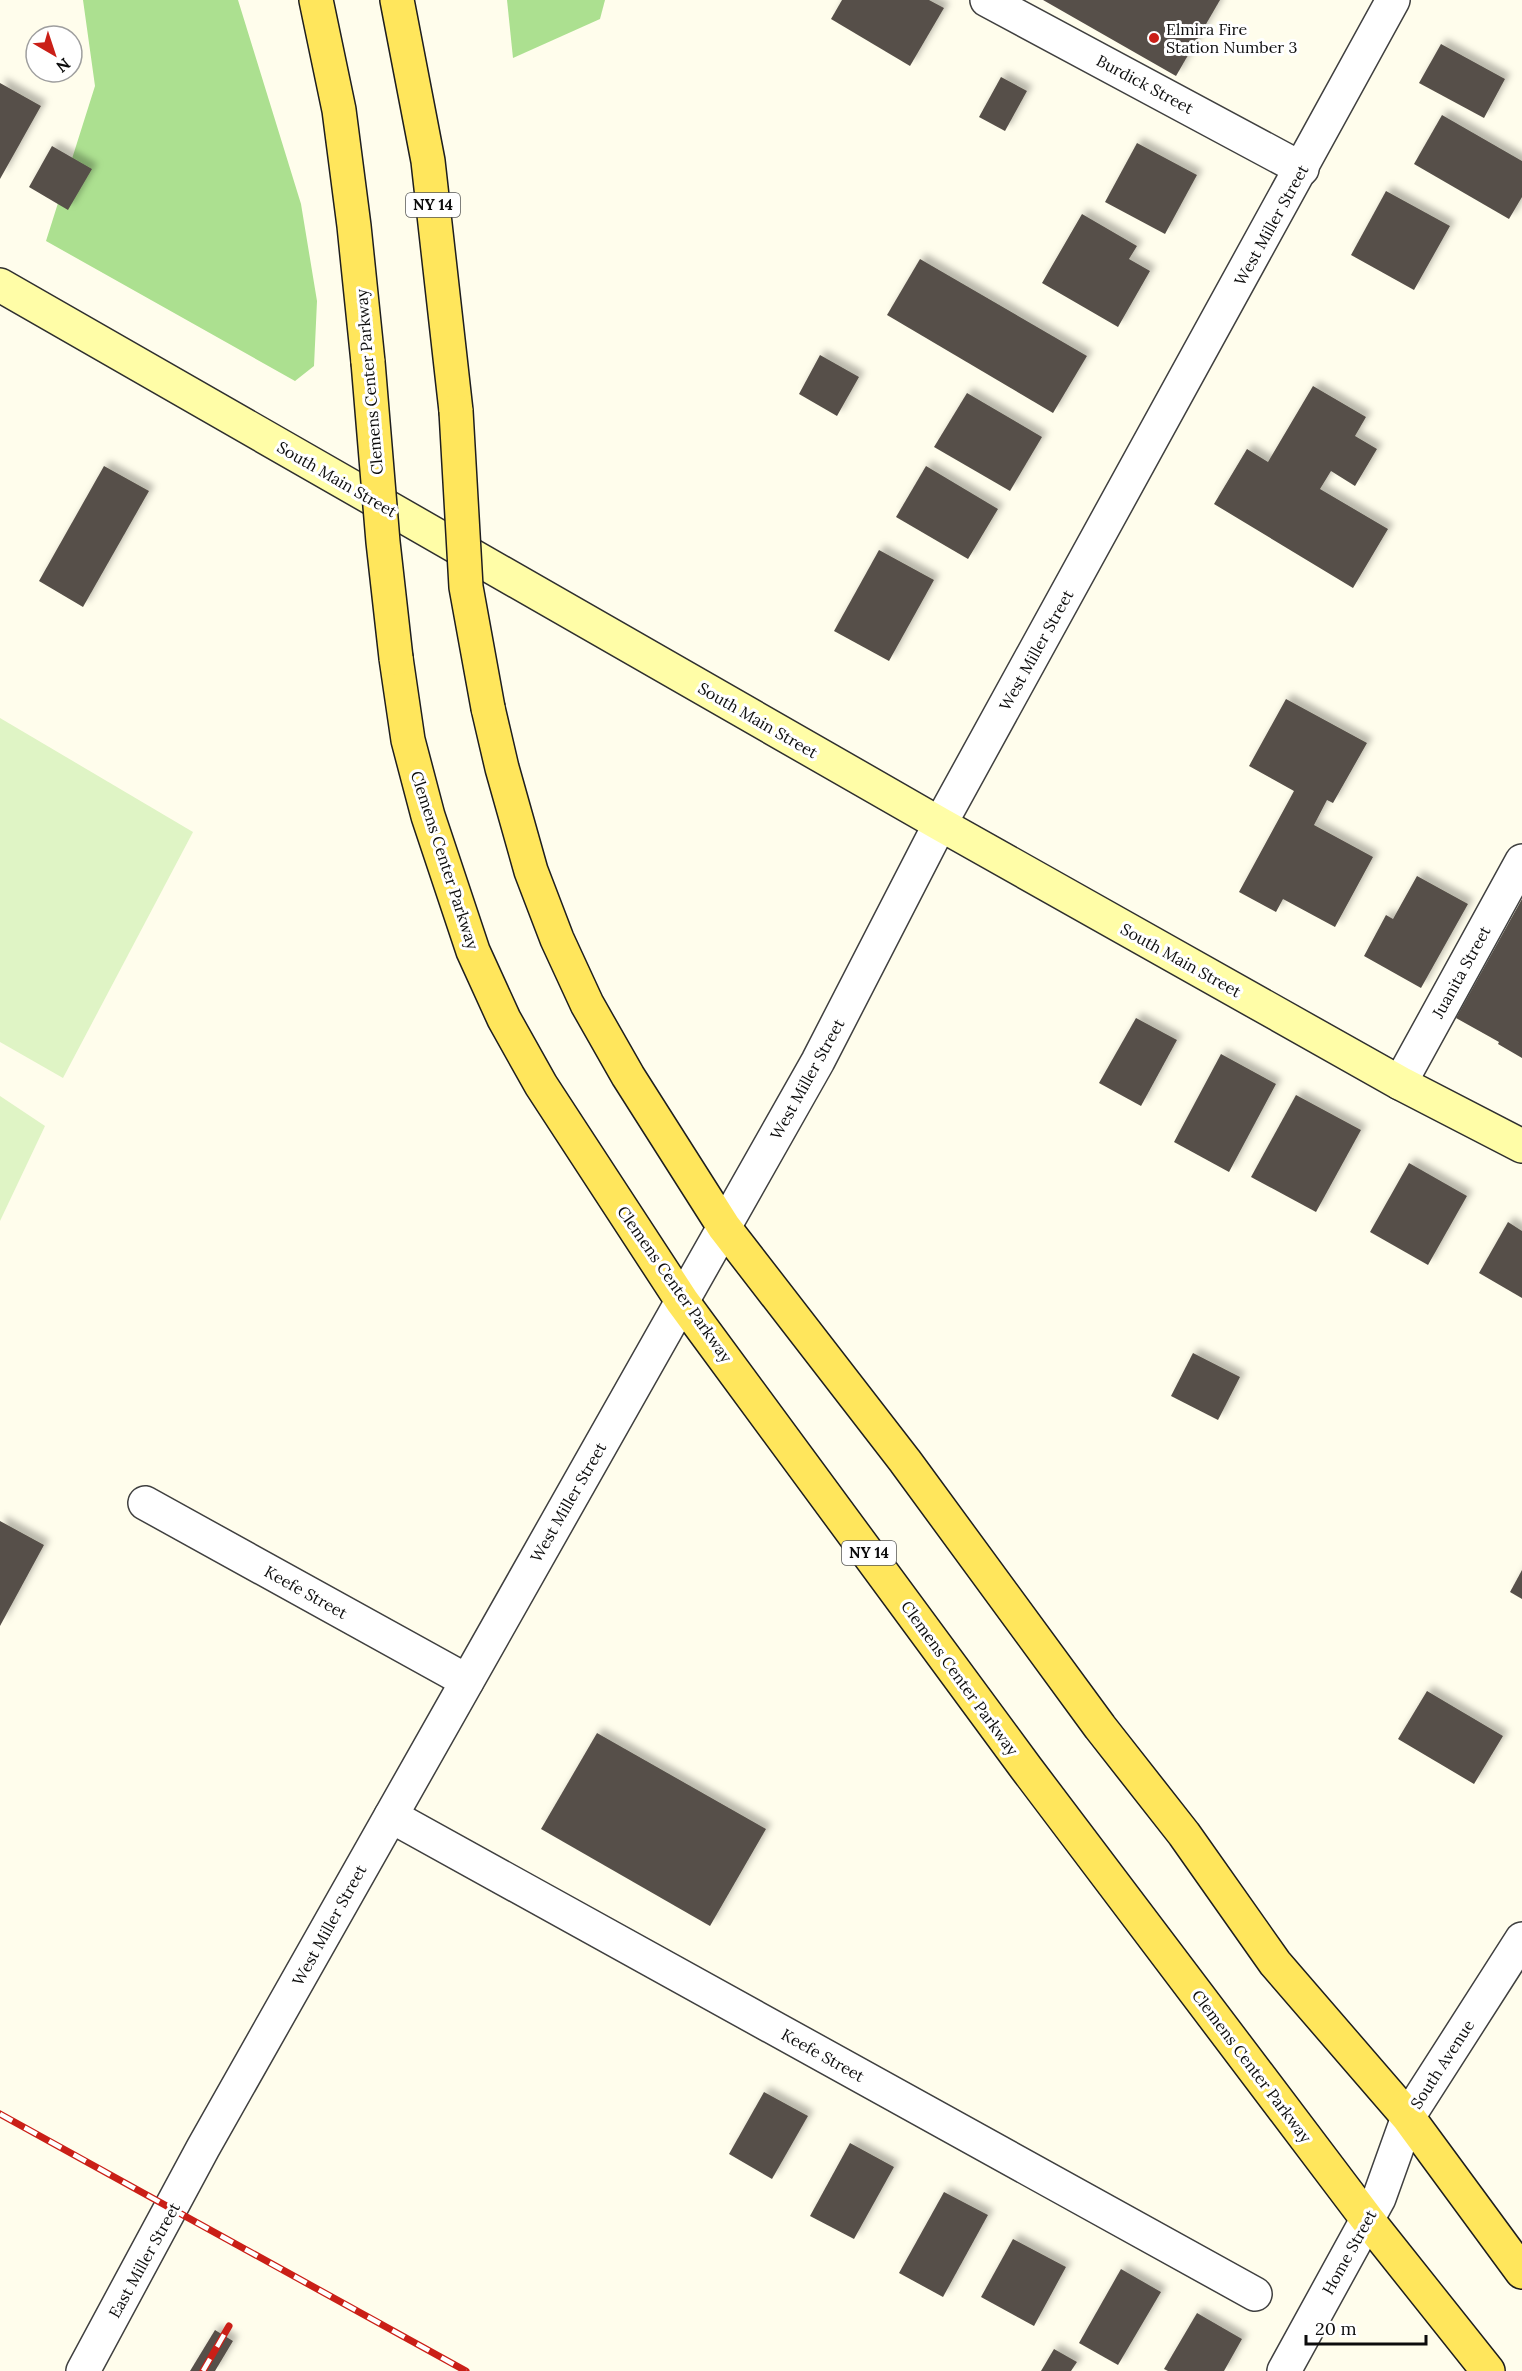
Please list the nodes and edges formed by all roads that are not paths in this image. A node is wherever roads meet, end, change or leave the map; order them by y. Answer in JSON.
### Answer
{"nodes":[{"id":1,"x":316,"y":0,"type":"edge"},
{"id":2,"x":397,"y":0,"type":"edge"},
{"id":3,"x":987,"y":0,"type":"edge"},
{"id":4,"x":1394,"y":0,"type":"edge"},
{"id":5,"x":1302,"y":169,"type":"junction"},
{"id":6,"x":0,"y":285,"type":"edge"},
{"id":7,"x":940,"y":824,"type":"junction"},
{"id":8,"x":1522,"y":861,"type":"edge"},
{"id":9,"x":1400,"y":1083,"type":"junction"},
{"id":10,"x":1522,"y":1146,"type":"edge"},
{"id":11,"x":724,"y":1227,"type":"junction"},
{"id":12,"x":682,"y":1301,"type":"junction"},
{"id":13,"x":145,"y":1503,"type":"dead end"},
{"id":14,"x":467,"y":1681,"type":"junction"},
{"id":15,"x":391,"y":1816,"type":"junction"},
{"id":16,"x":1522,"y":1939,"type":"edge"},
{"id":17,"x":1408,"y":2117,"type":"junction"},
{"id":18,"x":203,"y":2148,"type":"joint"},
{"id":19,"x":1373,"y":2209,"type":"junction"},
{"id":20,"x":1522,"y":2272,"type":"edge"},
{"id":21,"x":1256,"y":2294,"type":"dead end"},
{"id":22,"x":83,"y":2371,"type":"edge"},
{"id":23,"x":1284,"y":2371,"type":"edge"},
{"id":24,"x":1488,"y":2371,"type":"edge"}],
"edges":[{"from":1,"to":12,"type":"main road","name":"Clemens Center Parkway","number":"NY 14","bridge":true},
{"from":2,"to":11,"type":"main road","number":"NY 14","bridge":true},
{"from":3,"to":5,"type":"street","name":"Burdick Street"},
{"from":4,"to":5,"type":"street","name":"West Miller Street"},
{"from":5,"to":7,"type":"street","name":"West Miller Street"},
{"from":6,"to":7,"type":"street","name":"South Main Street"},
{"from":7,"to":9,"type":"street","name":"South Main Street"},
{"from":7,"to":11,"type":"street","name":"West Miller Street"},
{"from":8,"to":9,"type":"street","name":"Juanita Street"},
{"from":9,"to":10,"type":"street","name":"South Main Street"},
{"from":11,"to":12,"type":"street","name":"West Miller Street"},
{"from":11,"to":17,"type":"main road","number":"NY 14"},
{"from":12,"to":14,"type":"street","name":"West Miller Street"},
{"from":12,"to":19,"type":"main road","name":"Clemens Center Parkway","number":"NY 14"},
{"from":13,"to":14,"type":"street","name":"Keefe Street"},
{"from":14,"to":15,"type":"street","name":"West Miller Street"},
{"from":15,"to":18,"type":"street","name":"West Miller Street"},
{"from":15,"to":21,"type":"street","name":"Keefe Street"},
{"from":16,"to":17,"type":"street","name":"South Avenue"},
{"from":17,"to":19,"type":"street","name":"South Avenue"},
{"from":17,"to":20,"type":"main road","number":"NY 14"},
{"from":18,"to":22,"type":"street","name":"East Miller Street"},
{"from":19,"to":23,"type":"street","name":"Home Street"},
{"from":19,"to":24,"type":"main road","name":"Clemens Center Parkway","number":"NY 14"}]}
